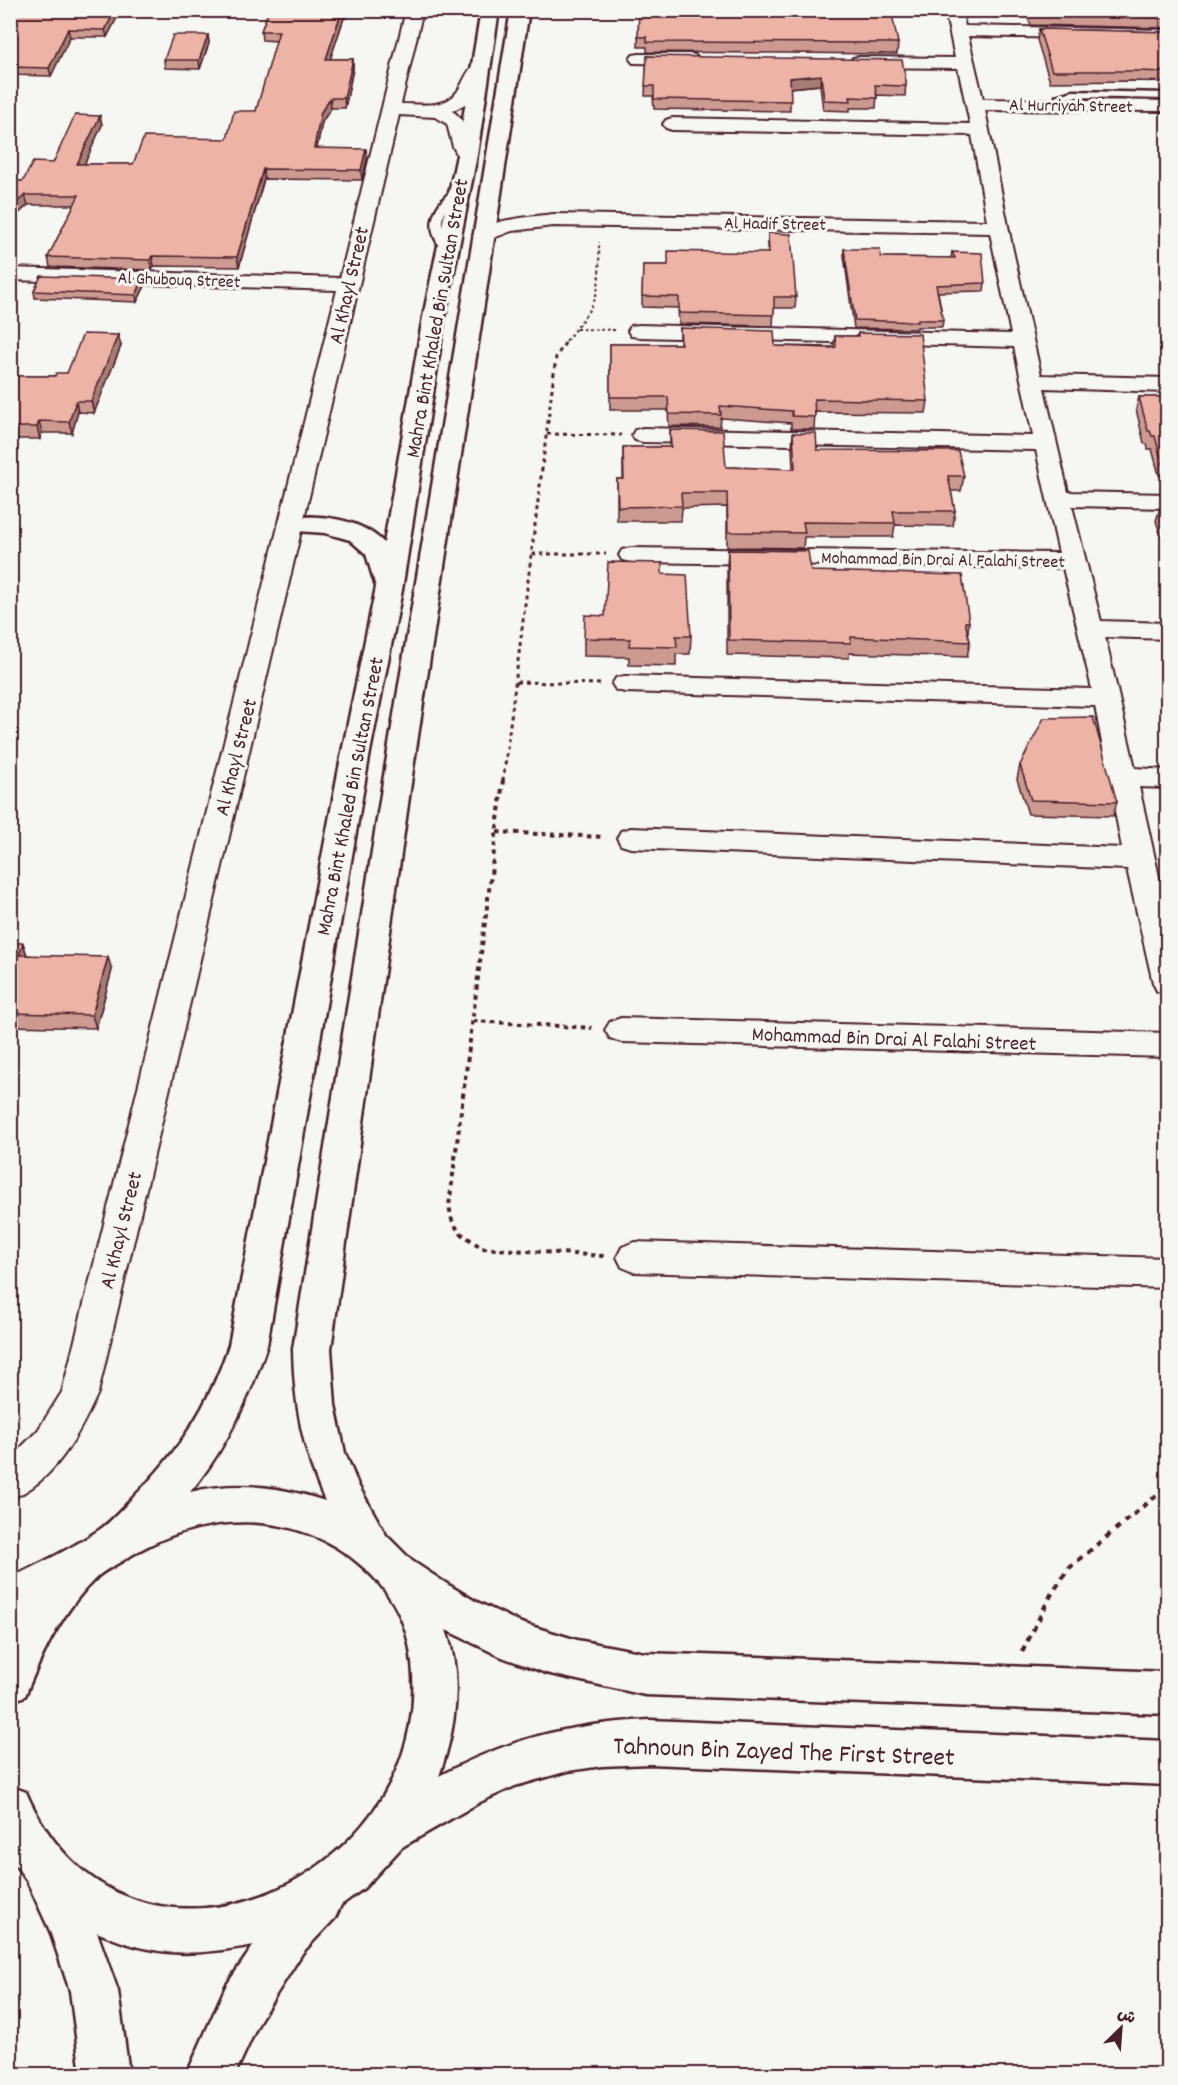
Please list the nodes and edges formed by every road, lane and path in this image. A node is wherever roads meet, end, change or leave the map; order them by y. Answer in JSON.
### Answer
{"nodes":[{"id":1,"x":415,"y":10,"type":"edge"},
{"id":2,"x":490,"y":10,"type":"edge"},
{"id":3,"x":520,"y":10,"type":"edge"},
{"id":4,"x":953,"y":10,"type":"edge"},
{"id":5,"x":958,"y":32,"type":"junction"},
{"id":6,"x":1167,"y":35,"type":"edge"},
{"id":7,"x":639,"y":59,"type":"dead end"},
{"id":8,"x":709,"y":60,"type":"edge"},
{"id":9,"x":837,"y":61,"type":"edge"},
{"id":10,"x":966,"y":63,"type":"junction"},
{"id":11,"x":482,"y":67,"type":"junction"},
{"id":12,"x":1167,"y":96,"type":"edge"},
{"id":13,"x":975,"y":104,"type":"junction"},
{"id":14,"x":1059,"y":105,"type":"junction"},
{"id":15,"x":1167,"y":106,"type":"edge"},
{"id":16,"x":389,"y":110,"type":"junction"},
{"id":17,"x":424,"y":111,"type":"junction"},
{"id":18,"x":672,"y":124,"type":"dead end"},
{"id":19,"x":979,"y":130,"type":"junction"},
{"id":20,"x":467,"y":155,"type":"junction"},
{"id":21,"x":489,"y":201,"type":"junction"},
{"id":22,"x":553,"y":220,"type":"junction"},
{"id":23,"x":598,"y":220,"type":"junction"},
{"id":24,"x":998,"y":227,"type":"junction"},
{"id":25,"x":483,"y":236,"type":"junction"},
{"id":26,"x":10,"y":274,"type":"edge"},
{"id":27,"x":348,"y":284,"type":"junction"},
{"id":28,"x":575,"y":328,"type":"junction"},
{"id":29,"x":639,"y":331,"type":"joint"},
{"id":30,"x":1023,"y":342,"type":"junction"},
{"id":31,"x":1033,"y":381,"type":"junction"},
{"id":32,"x":1167,"y":384,"type":"edge"},
{"id":33,"x":547,"y":434,"type":"junction"},
{"id":34,"x":643,"y":435,"type":"joint"},
{"id":35,"x":1046,"y":443,"type":"junction"},
{"id":36,"x":1058,"y":499,"type":"junction"},
{"id":37,"x":1167,"y":501,"type":"edge"},
{"id":38,"x":291,"y":525,"type":"junction"},
{"id":39,"x":532,"y":554,"type":"junction"},
{"id":40,"x":631,"y":555,"type":"joint"},
{"id":41,"x":1074,"y":561,"type":"junction"},
{"id":42,"x":389,"y":590,"type":"junction"},
{"id":43,"x":1091,"y":629,"type":"junction"},
{"id":44,"x":1167,"y":631,"type":"edge"},
{"id":45,"x":516,"y":682,"type":"junction"},
{"id":46,"x":625,"y":684,"type":"joint"},
{"id":47,"x":1107,"y":698,"type":"junction"},
{"id":48,"x":1123,"y":777,"type":"junction"},
{"id":49,"x":1167,"y":778,"type":"edge"},
{"id":50,"x":497,"y":832,"type":"junction"},
{"id":51,"x":631,"y":838,"type":"joint"},
{"id":52,"x":1139,"y":859,"type":"junction"},
{"id":53,"x":1164,"y":953,"type":"edge"},
{"id":54,"x":1167,"y":983,"type":"edge"},
{"id":55,"x":473,"y":1021,"type":"junction"},
{"id":56,"x":621,"y":1030,"type":"joint"},
{"id":57,"x":1167,"y":1045,"type":"edge"},
{"id":58,"x":634,"y":1257,"type":"joint"},
{"id":59,"x":1167,"y":1273,"type":"edge"},
{"id":60,"x":10,"y":1482,"type":"edge"},
{"id":61,"x":1167,"y":1486,"type":"edge"},
{"id":62,"x":101,"y":1551,"type":"junction"},
{"id":63,"x":382,"y":1558,"type":"junction"},
{"id":64,"x":10,"y":1600,"type":"edge"},
{"id":65,"x":1020,"y":1656,"type":"dead end"},
{"id":66,"x":10,"y":1681,"type":"edge"},
{"id":67,"x":1167,"y":1693,"type":"edge"},
{"id":68,"x":1167,"y":1763,"type":"edge"},
{"id":69,"x":12,"y":1816,"type":"edge"},
{"id":70,"x":385,"y":1834,"type":"junction"},
{"id":71,"x":40,"y":1863,"type":"junction"},
{"id":72,"x":340,"y":1880,"type":"junction"},
{"id":73,"x":105,"y":2074,"type":"edge"},
{"id":74,"x":211,"y":2074,"type":"edge"}],
"edges":[{"from":1,"to":16,"type":"street","name":"Al Khayl Street"},
{"from":2,"to":11,"type":"street","name":"Mahra Bint Khaled Bin Sultan Street"},
{"from":3,"to":21,"type":"street","name":"Mahra Bint Khaled Bin Sultan Street"},
{"from":4,"to":5,"type":"street","name":"Mohammad Bin Drai Al Falahi Street"},
{"from":5,"to":6,"type":"street"},
{"from":5,"to":10,"type":"street","name":"Mohammad Bin Drai Al Falahi Street"},
{"from":7,"to":8,"type":"street"},
{"from":9,"to":10,"type":"street"},
{"from":10,"to":13,"type":"street","name":"Mohammad Bin Drai Al Falahi Street"},
{"from":11,"to":17,"type":"street"},
{"from":11,"to":20,"type":"street","name":"Mahra Bint Khaled Bin Sultan Street"},
{"from":12,"to":14,"type":"lane"},
{"from":13,"to":14,"type":"street","name":"Al Hurriyah Street"},
{"from":13,"to":19,"type":"street","name":"Mohammad Bin Drai Al Falahi Street"},
{"from":14,"to":15,"type":"street","name":"Al Hurriyah Street"},
{"from":16,"to":17,"type":"street"},
{"from":16,"to":27,"type":"street","name":"Al Khayl Street"},
{"from":17,"to":20,"type":"street"},
{"from":18,"to":19,"type":"street"},
{"from":19,"to":24,"type":"street","name":"Mohammad Bin Drai Al Falahi Street"},
{"from":20,"to":42,"type":"street","name":"Mahra Bint Khaled Bin Sultan Street"},
{"from":21,"to":22,"type":"street","name":"Al Hadif Street"},
{"from":21,"to":25,"type":"street","name":"Mahra Bint Khaled Bin Sultan Street"},
{"from":22,"to":23,"type":"street","name":"Al Hadif Street"},
{"from":22,"to":25,"type":"street","name":"Al Hadif Street"},
{"from":23,"to":24,"type":"street","name":"Al Hadif Street"},
{"from":23,"to":28,"type":"path"},
{"from":24,"to":30,"type":"street","name":"Mohammad Bin Drai Al Falahi Street"},
{"from":25,"to":63,"type":"street","name":"Mahra Bint Khaled Bin Sultan Street"},
{"from":26,"to":27,"type":"street","name":"Al Ghubouq Street"},
{"from":27,"to":38,"type":"street","name":"Al Khayl Street"},
{"from":28,"to":29,"type":"path"},
{"from":28,"to":33,"type":"path"},
{"from":29,"to":30,"type":"street"},
{"from":30,"to":31,"type":"street","name":"Mohammad Bin Drai Al Falahi Street"},
{"from":31,"to":32,"type":"street"},
{"from":31,"to":35,"type":"street","name":"Mohammad Bin Drai Al Falahi Street"},
{"from":33,"to":34,"type":"path"},
{"from":33,"to":39,"type":"path"},
{"from":34,"to":35,"type":"street"},
{"from":35,"to":36,"type":"street","name":"Mohammad Bin Drai Al Falahi Street"},
{"from":36,"to":37,"type":"street"},
{"from":36,"to":41,"type":"street","name":"Mohammad Bin Drai Al Falahi Street"},
{"from":38,"to":42,"type":"street"},
{"from":38,"to":60,"type":"street","name":"Al Khayl Street"},
{"from":39,"to":40,"type":"path"},
{"from":39,"to":45,"type":"path"},
{"from":40,"to":41,"type":"street","name":"Mohammad Bin Drai Al Falahi Street"},
{"from":41,"to":43,"type":"street","name":"Mohammad Bin Drai Al Falahi Street"},
{"from":42,"to":62,"type":"street","name":"Mahra Bint Khaled Bin Sultan Street"},
{"from":43,"to":44,"type":"street"},
{"from":43,"to":47,"type":"street","name":"Mohammad Bin Drai Al Falahi Street"},
{"from":45,"to":46,"type":"path"},
{"from":45,"to":50,"type":"path"},
{"from":46,"to":47,"type":"street"},
{"from":47,"to":48,"type":"street","name":"Mohammad Bin Drai Al Falahi Street"},
{"from":48,"to":49,"type":"street"},
{"from":48,"to":52,"type":"street","name":"Mohammad Bin Drai Al Falahi Street"},
{"from":50,"to":51,"type":"path"},
{"from":50,"to":55,"type":"path"},
{"from":51,"to":52,"type":"street"},
{"from":52,"to":53,"type":"street","name":"Mohammad Bin Drai Al Falahi Street"},
{"from":53,"to":54,"type":"street","name":"Mohammad Bin Drai Al Falahi Street"},
{"from":55,"to":56,"type":"path"},
{"from":55,"to":58,"type":"path"},
{"from":56,"to":57,"type":"street","name":"Mohammad Bin Drai Al Falahi Street"},
{"from":58,"to":59,"type":"street"},
{"from":61,"to":65,"type":"path"},
{"from":62,"to":63,"type":"street"},
{"from":62,"to":64,"type":"street"},
{"from":62,"to":66,"type":"street"},
{"from":63,"to":67,"type":"street"},
{"from":63,"to":70,"type":"street","name":"Mahra Bint Khaled Bin Sultan Street"},
{"from":68,"to":70,"type":"street","name":"Tahnoun Bin Zayed The First Street"},
{"from":69,"to":71,"type":"street"},
{"from":70,"to":72,"type":"street"},
{"from":71,"to":72,"type":"street"},
{"from":71,"to":73,"type":"street"},
{"from":72,"to":74,"type":"street"}]}
